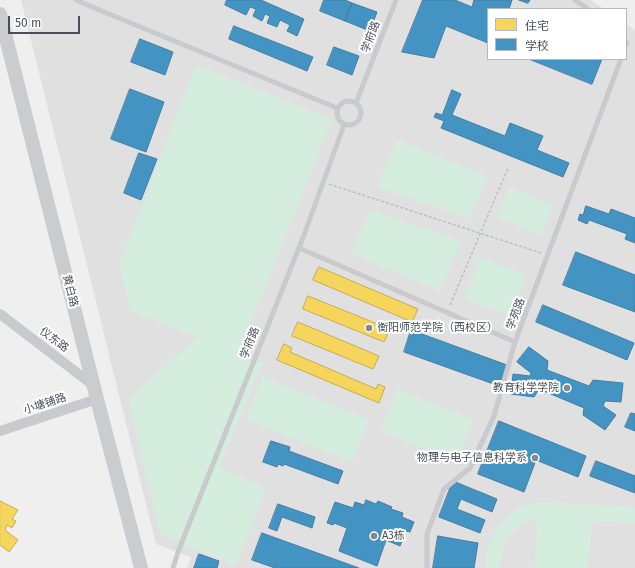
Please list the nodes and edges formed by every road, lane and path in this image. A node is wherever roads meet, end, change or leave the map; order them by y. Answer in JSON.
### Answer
{"nodes":[{"id":1,"x":76,"y":0,"type":"edge"},
{"id":2,"x":396,"y":0,"type":"edge"},
{"id":3,"x":575,"y":0,"type":"edge"},
{"id":4,"x":587,"y":8,"type":"edge"},
{"id":5,"x":0,"y":14,"type":"edge"},
{"id":6,"x":621,"y":60,"type":"edge"},
{"id":7,"x":356,"y":103,"type":"junction"},
{"id":8,"x":337,"y":108,"type":"junction"},
{"id":9,"x":344,"y":125,"type":"junction"},
{"id":10,"x":508,"y":168,"type":"dead end"},
{"id":11,"x":323,"y":182,"type":"junction"},
{"id":12,"x":480,"y":233,"type":"junction"},
{"id":13,"x":299,"y":248,"type":"junction"},
{"id":14,"x":548,"y":255,"type":"junction"},
{"id":15,"x":447,"y":312,"type":"junction"},
{"id":16,"x":0,"y":314,"type":"edge"},
{"id":17,"x":516,"y":342,"type":"junction"},
{"id":18,"x":93,"y":385,"type":"junction"},
{"id":19,"x":97,"y":399,"type":"junction"},
{"id":20,"x":0,"y":431,"type":"edge"},
{"id":21,"x":141,"y":568,"type":"edge"},
{"id":22,"x":173,"y":568,"type":"edge"},
{"id":23,"x":427,"y":568,"type":"edge"}],
"edges":[{"from":1,"to":8,"type":"lane"},
{"from":2,"to":7,"type":"lane","name":"学府路"},
{"from":3,"to":4,"type":"lane"},
{"from":5,"to":18,"type":"main road","name":"黄白路"},
{"from":6,"to":14,"type":"lane","name":"学苑路"},
{"from":7,"to":8,"type":"lane"},
{"from":7,"to":9,"type":"lane"},
{"from":8,"to":9,"type":"lane"},
{"from":9,"to":11,"type":"lane","name":"学府路"},
{"from":10,"to":12,"type":"path"},
{"from":11,"to":12,"type":"path"},
{"from":11,"to":13,"type":"lane","name":"学府路"},
{"from":12,"to":14,"type":"path"},
{"from":12,"to":15,"type":"path"},
{"from":13,"to":15,"type":"lane"},
{"from":13,"to":22,"type":"lane","name":"学府路"},
{"from":14,"to":17,"type":"lane","name":"学苑路"},
{"from":15,"to":17,"type":"lane"},
{"from":16,"to":18,"type":"street","name":"仪东路"},
{"from":17,"to":23,"type":"lane","name":"学苑路"},
{"from":18,"to":19,"type":"main road","name":"黄白路"},
{"from":19,"to":20,"type":"street","name":"小塘铺路"},
{"from":19,"to":21,"type":"main road","name":"黄白路"}]}
